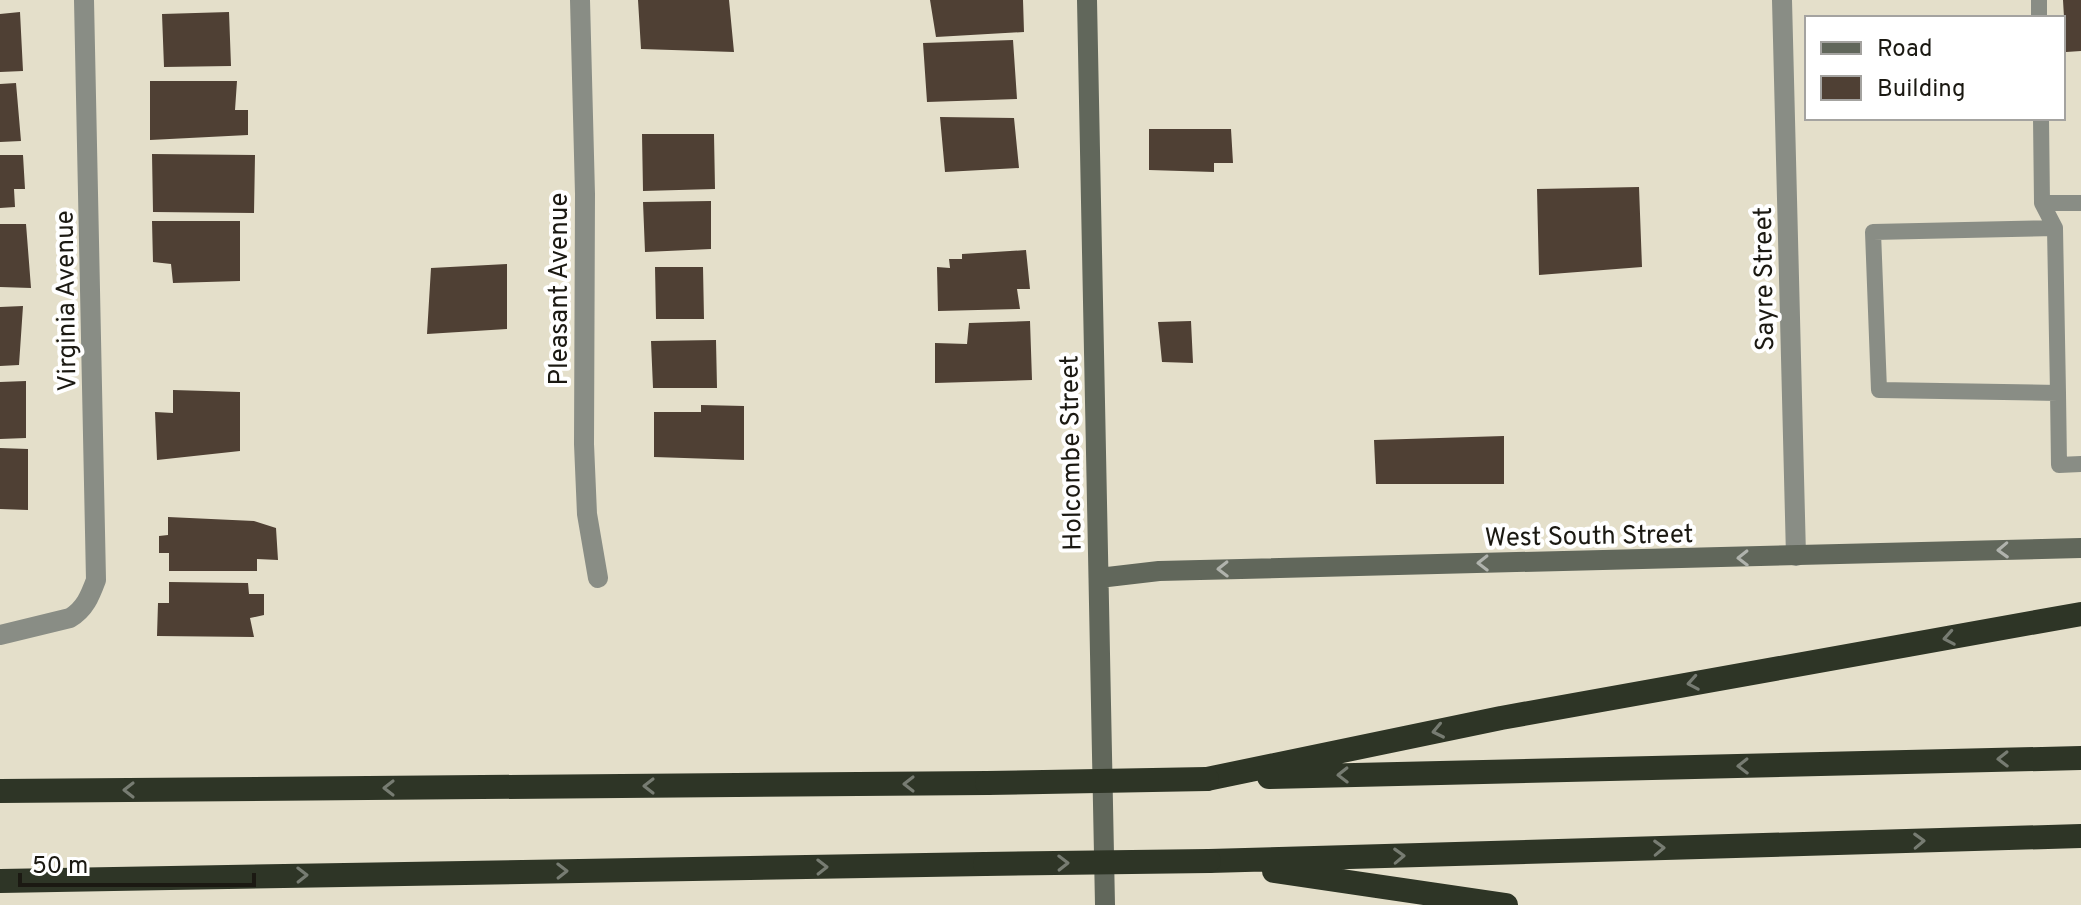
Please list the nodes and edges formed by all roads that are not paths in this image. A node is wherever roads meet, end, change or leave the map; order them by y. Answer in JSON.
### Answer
{"nodes":[{"id":1,"x":84,"y":0,"type":"edge"},
{"id":2,"x":580,"y":0,"type":"edge"},
{"id":3,"x":1087,"y":0,"type":"edge"},
{"id":4,"x":1782,"y":0,"type":"edge"},
{"id":5,"x":2041,"y":120,"type":"edge"},
{"id":6,"x":2042,"y":203,"type":"junction"},
{"id":7,"x":2081,"y":203,"type":"edge"},
{"id":8,"x":2055,"y":228,"type":"junction"},
{"id":9,"x":2058,"y":393,"type":"junction"},
{"id":10,"x":2081,"y":464,"type":"edge"},
{"id":11,"x":2081,"y":548,"type":"edge"},
{"id":12,"x":1796,"y":556,"type":"junction"},
{"id":13,"x":598,"y":578,"type":"dead end"},
{"id":14,"x":1099,"y":578,"type":"junction"},
{"id":15,"x":2081,"y":614,"type":"edge"},
{"id":16,"x":0,"y":635,"type":"edge"},
{"id":17,"x":2081,"y":758,"type":"edge"},
{"id":18,"x":1207,"y":779,"type":"junction"},
{"id":19,"x":0,"y":791,"type":"edge"},
{"id":20,"x":2081,"y":836,"type":"edge"},
{"id":21,"x":1209,"y":861,"type":"junction"},
{"id":22,"x":0,"y":881,"type":"edge"},
{"id":23,"x":1105,"y":905,"type":"edge"},
{"id":24,"x":1506,"y":905,"type":"edge"}],
"edges":[{"from":1,"to":16,"type":"street","name":"Virginia Avenue"},
{"from":2,"to":13,"type":"street","name":"Pleasant Avenue"},
{"from":3,"to":14,"type":"street","name":"Holcombe Street"},
{"from":4,"to":12,"type":"street","name":"Sayre Street"},
{"from":5,"to":6,"type":"lane"},
{"from":6,"to":7,"type":"lane"},
{"from":6,"to":8,"type":"lane"},
{"from":8,"to":9,"type":"lane"},
{"from":8,"to":9,"type":"lane"},
{"from":9,"to":10,"type":"lane"},
{"from":11,"to":12,"type":"street","name":"West South Street","one_way":true},
{"from":12,"to":14,"type":"street","name":"West South Street","one_way":true},
{"from":14,"to":23,"type":"street","name":"Holcombe Street"},
{"from":15,"to":18,"type":"highway","one_way":true},
{"from":17,"to":18,"type":"highway","one_way":true},
{"from":18,"to":19,"type":"highway","one_way":true,"bridge":true},
{"from":21,"to":20,"type":"highway","one_way":true},
{"from":22,"to":21,"type":"highway","one_way":true,"bridge":true},
{"from":21,"to":24,"type":"highway"}]}
